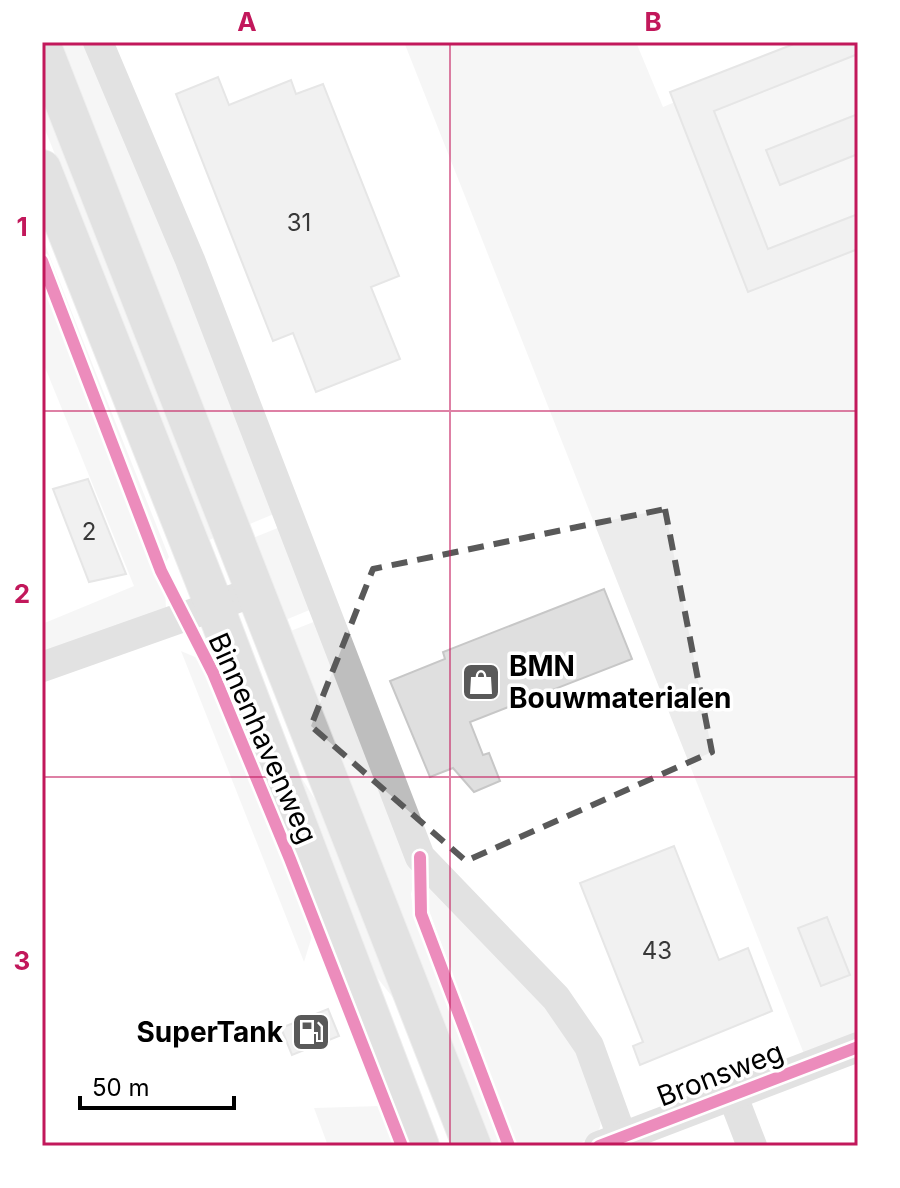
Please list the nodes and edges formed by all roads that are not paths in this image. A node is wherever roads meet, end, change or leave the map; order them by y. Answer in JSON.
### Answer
{"nodes":[{"id":1,"x":98,"y":42,"type":"edge"},
{"id":2,"x":42,"y":46,"type":"edge"},
{"id":3,"x":42,"y":169,"type":"edge"},
{"id":4,"x":254,"y":592,"type":"junction"},
{"id":5,"x":214,"y":605,"type":"junction"},
{"id":6,"x":42,"y":667,"type":"edge"},
{"id":7,"x":858,"y":1047,"type":"edge"},
{"id":8,"x":732,"y":1094,"type":"junction"},
{"id":9,"x":610,"y":1142,"type":"edge"},
{"id":10,"x":420,"y":1146,"type":"edge"},
{"id":11,"x":472,"y":1146,"type":"edge"},
{"id":12,"x":752,"y":1146,"type":"edge"}],
"edges":[{"from":1,"to":9,"type":"street"},
{"from":2,"to":4,"type":"main road","name":"Binnenhavenweg"},
{"from":3,"to":5,"type":"main road","name":"Binnenhavenweg"},
{"from":4,"to":5,"type":"street"},
{"from":4,"to":11,"type":"main road","name":"Binnenhavenweg"},
{"from":5,"to":6,"type":"street"},
{"from":5,"to":10,"type":"main road","name":"Binnenhavenweg"},
{"from":7,"to":8,"type":"street","name":"Bronsweg"},
{"from":8,"to":9,"type":"street","name":"Bronsweg"},
{"from":8,"to":12,"type":"street"}]}
